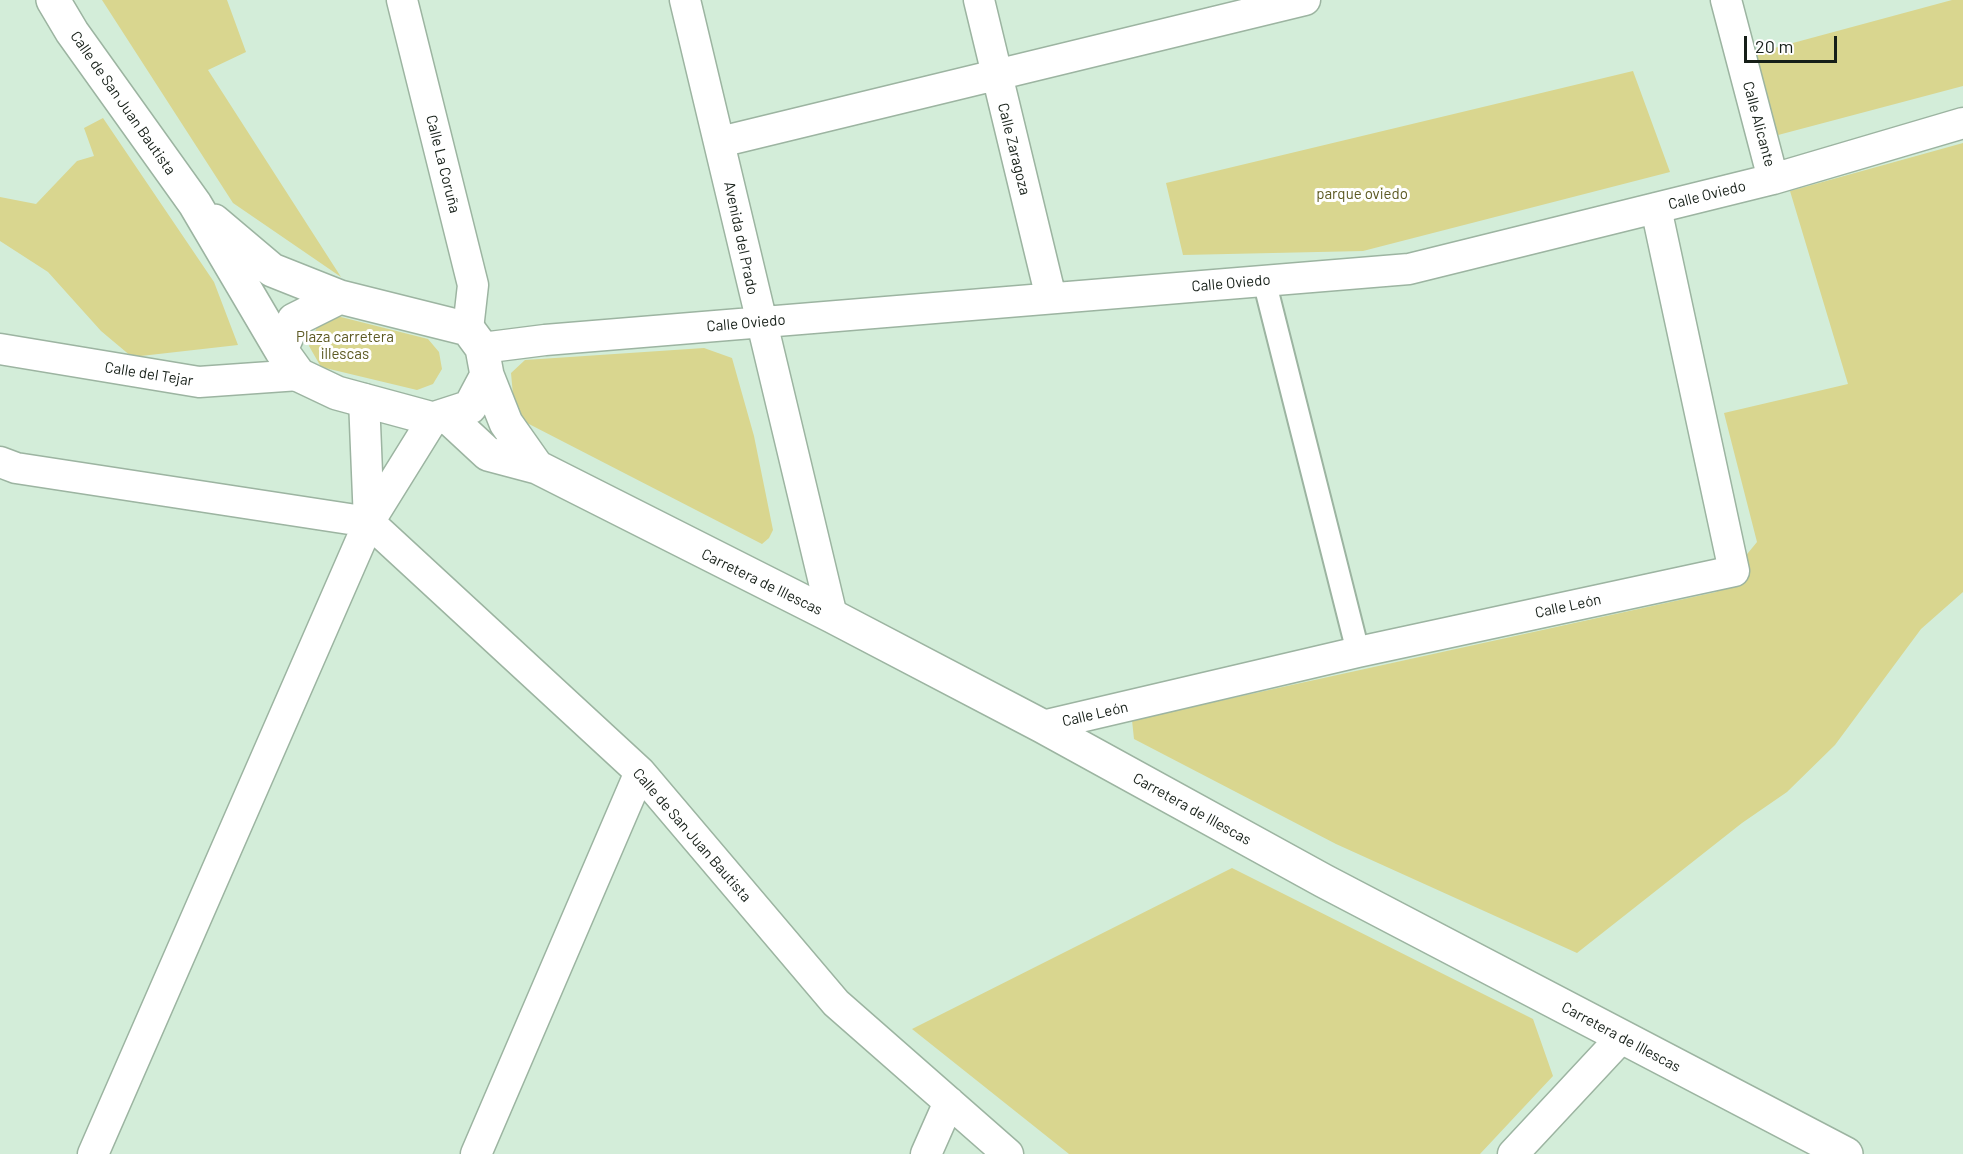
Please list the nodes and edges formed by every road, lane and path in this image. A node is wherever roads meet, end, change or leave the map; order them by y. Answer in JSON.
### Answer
{"nodes":[{"id":1,"x":53,"y":0,"type":"edge"},
{"id":2,"x":402,"y":0,"type":"edge"},
{"id":3,"x":685,"y":0,"type":"edge"},
{"id":4,"x":979,"y":0,"type":"edge"},
{"id":5,"x":1305,"y":0,"type":"edge"},
{"id":6,"x":1726,"y":0,"type":"edge"},
{"id":7,"x":1229,"y":9,"type":"edge"},
{"id":8,"x":996,"y":76,"type":"junction"},
{"id":9,"x":1963,"y":123,"type":"edge"},
{"id":10,"x":720,"y":142,"type":"junction"},
{"id":11,"x":1773,"y":179,"type":"junction"},
{"id":12,"x":195,"y":204,"type":"junction"},
{"id":13,"x":1656,"y":208,"type":"junction"},
{"id":14,"x":1264,"y":280,"type":"junction"},
{"id":15,"x":339,"y":297,"type":"junction"},
{"id":16,"x":1051,"y":297,"type":"junction"},
{"id":17,"x":760,"y":322,"type":"junction"},
{"id":18,"x":0,"y":349,"type":"edge"},
{"id":19,"x":479,"y":351,"type":"junction"},
{"id":20,"x":290,"y":362,"type":"junction"},
{"id":21,"x":364,"y":399,"type":"junction"},
{"id":22,"x":440,"y":417,"type":"junction"},
{"id":23,"x":0,"y":462,"type":"edge"},
{"id":24,"x":537,"y":467,"type":"junction"},
{"id":25,"x":369,"y":522,"type":"junction"},
{"id":26,"x":832,"y":616,"type":"junction"},
{"id":27,"x":1358,"y":652,"type":"junction"},
{"id":28,"x":1042,"y":726,"type":"junction"},
{"id":29,"x":640,"y":772,"type":"junction"},
{"id":30,"x":1622,"y":1037,"type":"junction"},
{"id":31,"x":949,"y":1102,"type":"junction"},
{"id":32,"x":93,"y":1154,"type":"edge"},
{"id":33,"x":476,"y":1154,"type":"edge"},
{"id":34,"x":926,"y":1154,"type":"edge"},
{"id":35,"x":1008,"y":1154,"type":"edge"},
{"id":36,"x":1513,"y":1154,"type":"edge"},
{"id":37,"x":1846,"y":1154,"type":"edge"}],
"edges":[{"from":1,"to":12,"type":"street","name":"Calle de San Juan Bautista"},
{"from":2,"to":19,"type":"street","name":"Calle La Coruña"},
{"from":3,"to":10,"type":"street","name":"Avenida del Prado"},
{"from":4,"to":8,"type":"street","name":"Calle Zaragoza"},
{"from":5,"to":7,"type":"street"},
{"from":6,"to":11,"type":"street","name":"Calle Alicante"},
{"from":7,"to":8,"type":"street"},
{"from":8,"to":10,"type":"street"},
{"from":8,"to":16,"type":"street","name":"Calle Zaragoza"},
{"from":9,"to":11,"type":"street","name":"Calle Oviedo"},
{"from":10,"to":17,"type":"street","name":"Avenida del Prado"},
{"from":11,"to":13,"type":"street","name":"Calle Oviedo"},
{"from":12,"to":15,"type":"street","name":"Calle de San Juan Bautista"},
{"from":12,"to":20,"type":"street","name":"Calle de San Juan Bautista"},
{"from":13,"to":14,"type":"street","name":"Calle Oviedo"},
{"from":13,"to":27,"type":"street","name":"Calle León"},
{"from":14,"to":16,"type":"street","name":"Calle Oviedo"},
{"from":14,"to":27,"type":"street"},
{"from":15,"to":19,"type":"street","name":"Calle de San Juan Bautista"},
{"from":15,"to":20,"type":"street"},
{"from":16,"to":17,"type":"street","name":"Calle Oviedo"},
{"from":17,"to":19,"type":"street","name":"Calle Oviedo"},
{"from":17,"to":26,"type":"street","name":"Avenida del Prado"},
{"from":18,"to":20,"type":"street","name":"Calle del Tejar"},
{"from":19,"to":22,"type":"street"},
{"from":19,"to":24,"type":"street","name":"Carretera de Illescas"},
{"from":20,"to":21,"type":"street"},
{"from":21,"to":22,"type":"street"},
{"from":21,"to":25,"type":"street"},
{"from":22,"to":24,"type":"street","name":"Carretera de Illescas"},
{"from":22,"to":25,"type":"street"},
{"from":23,"to":25,"type":"street"},
{"from":24,"to":26,"type":"street","name":"Carretera de Illescas"},
{"from":25,"to":29,"type":"street","name":"Calle de San Juan Bautista"},
{"from":25,"to":32,"type":"street"},
{"from":26,"to":28,"type":"street","name":"Carretera de Illescas"},
{"from":27,"to":28,"type":"street","name":"Calle León"},
{"from":28,"to":30,"type":"street","name":"Carretera de Illescas"},
{"from":29,"to":31,"type":"street","name":"Calle de San Juan Bautista"},
{"from":29,"to":33,"type":"street"},
{"from":30,"to":36,"type":"street"},
{"from":30,"to":37,"type":"street","name":"Carretera de Illescas"},
{"from":31,"to":34,"type":"street"},
{"from":31,"to":35,"type":"street","name":"Calle de San Juan Bautista"}]}
